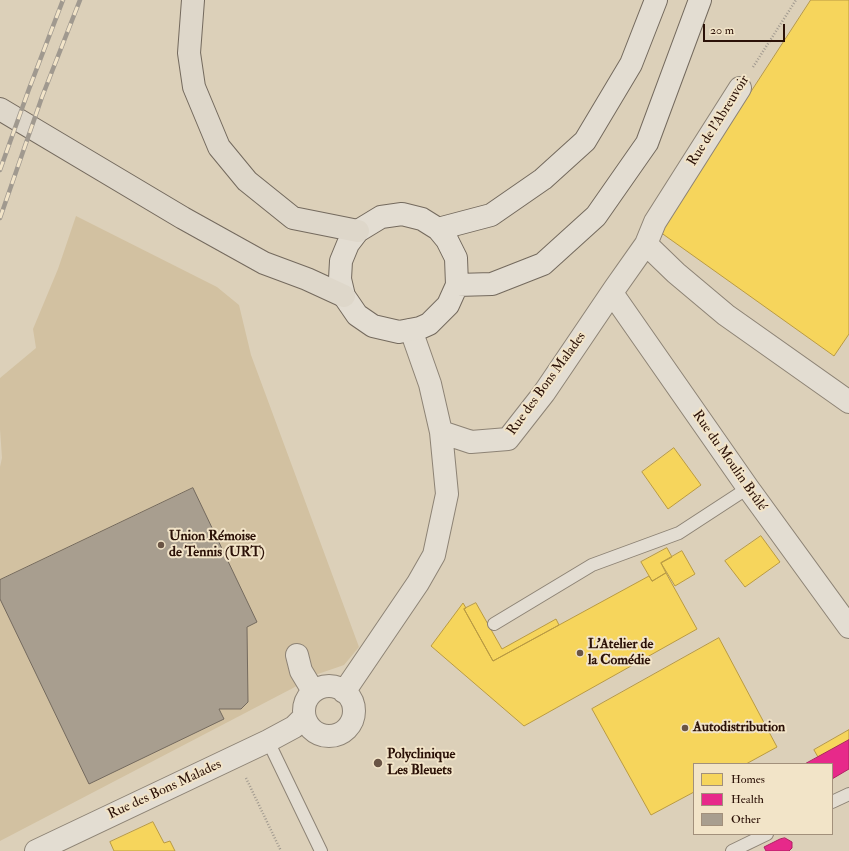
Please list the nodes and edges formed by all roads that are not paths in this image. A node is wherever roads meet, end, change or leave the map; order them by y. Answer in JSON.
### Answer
{"nodes":[{"id":1,"x":192,"y":0,"type":"edge"},
{"id":2,"x":656,"y":0,"type":"edge"},
{"id":3,"x":700,"y":0,"type":"edge"},
{"id":4,"x":740,"y":88,"type":"road end"},
{"id":5,"x":0,"y":109,"type":"edge"},
{"id":6,"x":438,"y":229,"type":"junction"},
{"id":7,"x":358,"y":231,"type":"junction"},
{"id":8,"x":646,"y":244,"type":"junction"},
{"id":9,"x":457,"y":285,"type":"junction"},
{"id":10,"x":612,"y":293,"type":"junction"},
{"id":11,"x":344,"y":296,"type":"junction"},
{"id":12,"x":411,"y":330,"type":"junction"},
{"id":13,"x":849,"y":402,"type":"edge"},
{"id":14,"x":441,"y":432,"type":"junction"},
{"id":15,"x":748,"y":488,"type":"junction"},
{"id":16,"x":494,"y":624,"type":"dead end"},
{"id":17,"x":849,"y":627,"type":"edge"},
{"id":18,"x":297,"y":655,"type":"dead end"},
{"id":19,"x":313,"y":691,"type":"junction"},
{"id":20,"x":344,"y":692,"type":"junction"},
{"id":21,"x":299,"y":722,"type":"junction"},
{"id":22,"x":268,"y":741,"type":"junction"},
{"id":23,"x":849,"y":794,"type":"edge"},
{"id":24,"x":833,"y":802,"type":"edge"},
{"id":25,"x":765,"y":835,"type":"edge"},
{"id":26,"x":41,"y":850,"type":"edge"},
{"id":27,"x":321,"y":851,"type":"edge"},
{"id":28,"x":732,"y":851,"type":"edge"}],
"edges":[{"from":1,"to":7,"type":"highway"},
{"from":2,"to":6,"type":"street"},
{"from":3,"to":9,"type":"street"},
{"from":4,"to":8,"type":"street","name":"Rue de l'Abreuvoir"},
{"from":5,"to":11,"type":"highway"},
{"from":6,"to":7,"type":"street"},
{"from":6,"to":9,"type":"street"},
{"from":7,"to":11,"type":"street"},
{"from":8,"to":10,"type":"street","name":"Rue de l'Abreuvoir"},
{"from":8,"to":13,"type":"street"},
{"from":9,"to":12,"type":"street"},
{"from":10,"to":14,"type":"street","name":"Rue des Bons Malades"},
{"from":10,"to":15,"type":"street","name":"Rue du Moulin Brûlé"},
{"from":11,"to":12,"type":"street"},
{"from":12,"to":14,"type":"street"},
{"from":14,"to":20,"type":"street"},
{"from":15,"to":16,"type":"lane"},
{"from":15,"to":17,"type":"street","name":"Rue du Moulin Brûlé"},
{"from":18,"to":19,"type":"street"},
{"from":19,"to":20,"type":"street"},
{"from":19,"to":21,"type":"street"},
{"from":20,"to":21,"type":"street"},
{"from":21,"to":22,"type":"street","name":"Rue des Bons Malades"},
{"from":22,"to":26,"type":"street","name":"Rue des Bons Malades"},
{"from":22,"to":27,"type":"lane"},
{"from":23,"to":24,"type":"lane"},
{"from":25,"to":28,"type":"lane"}]}
